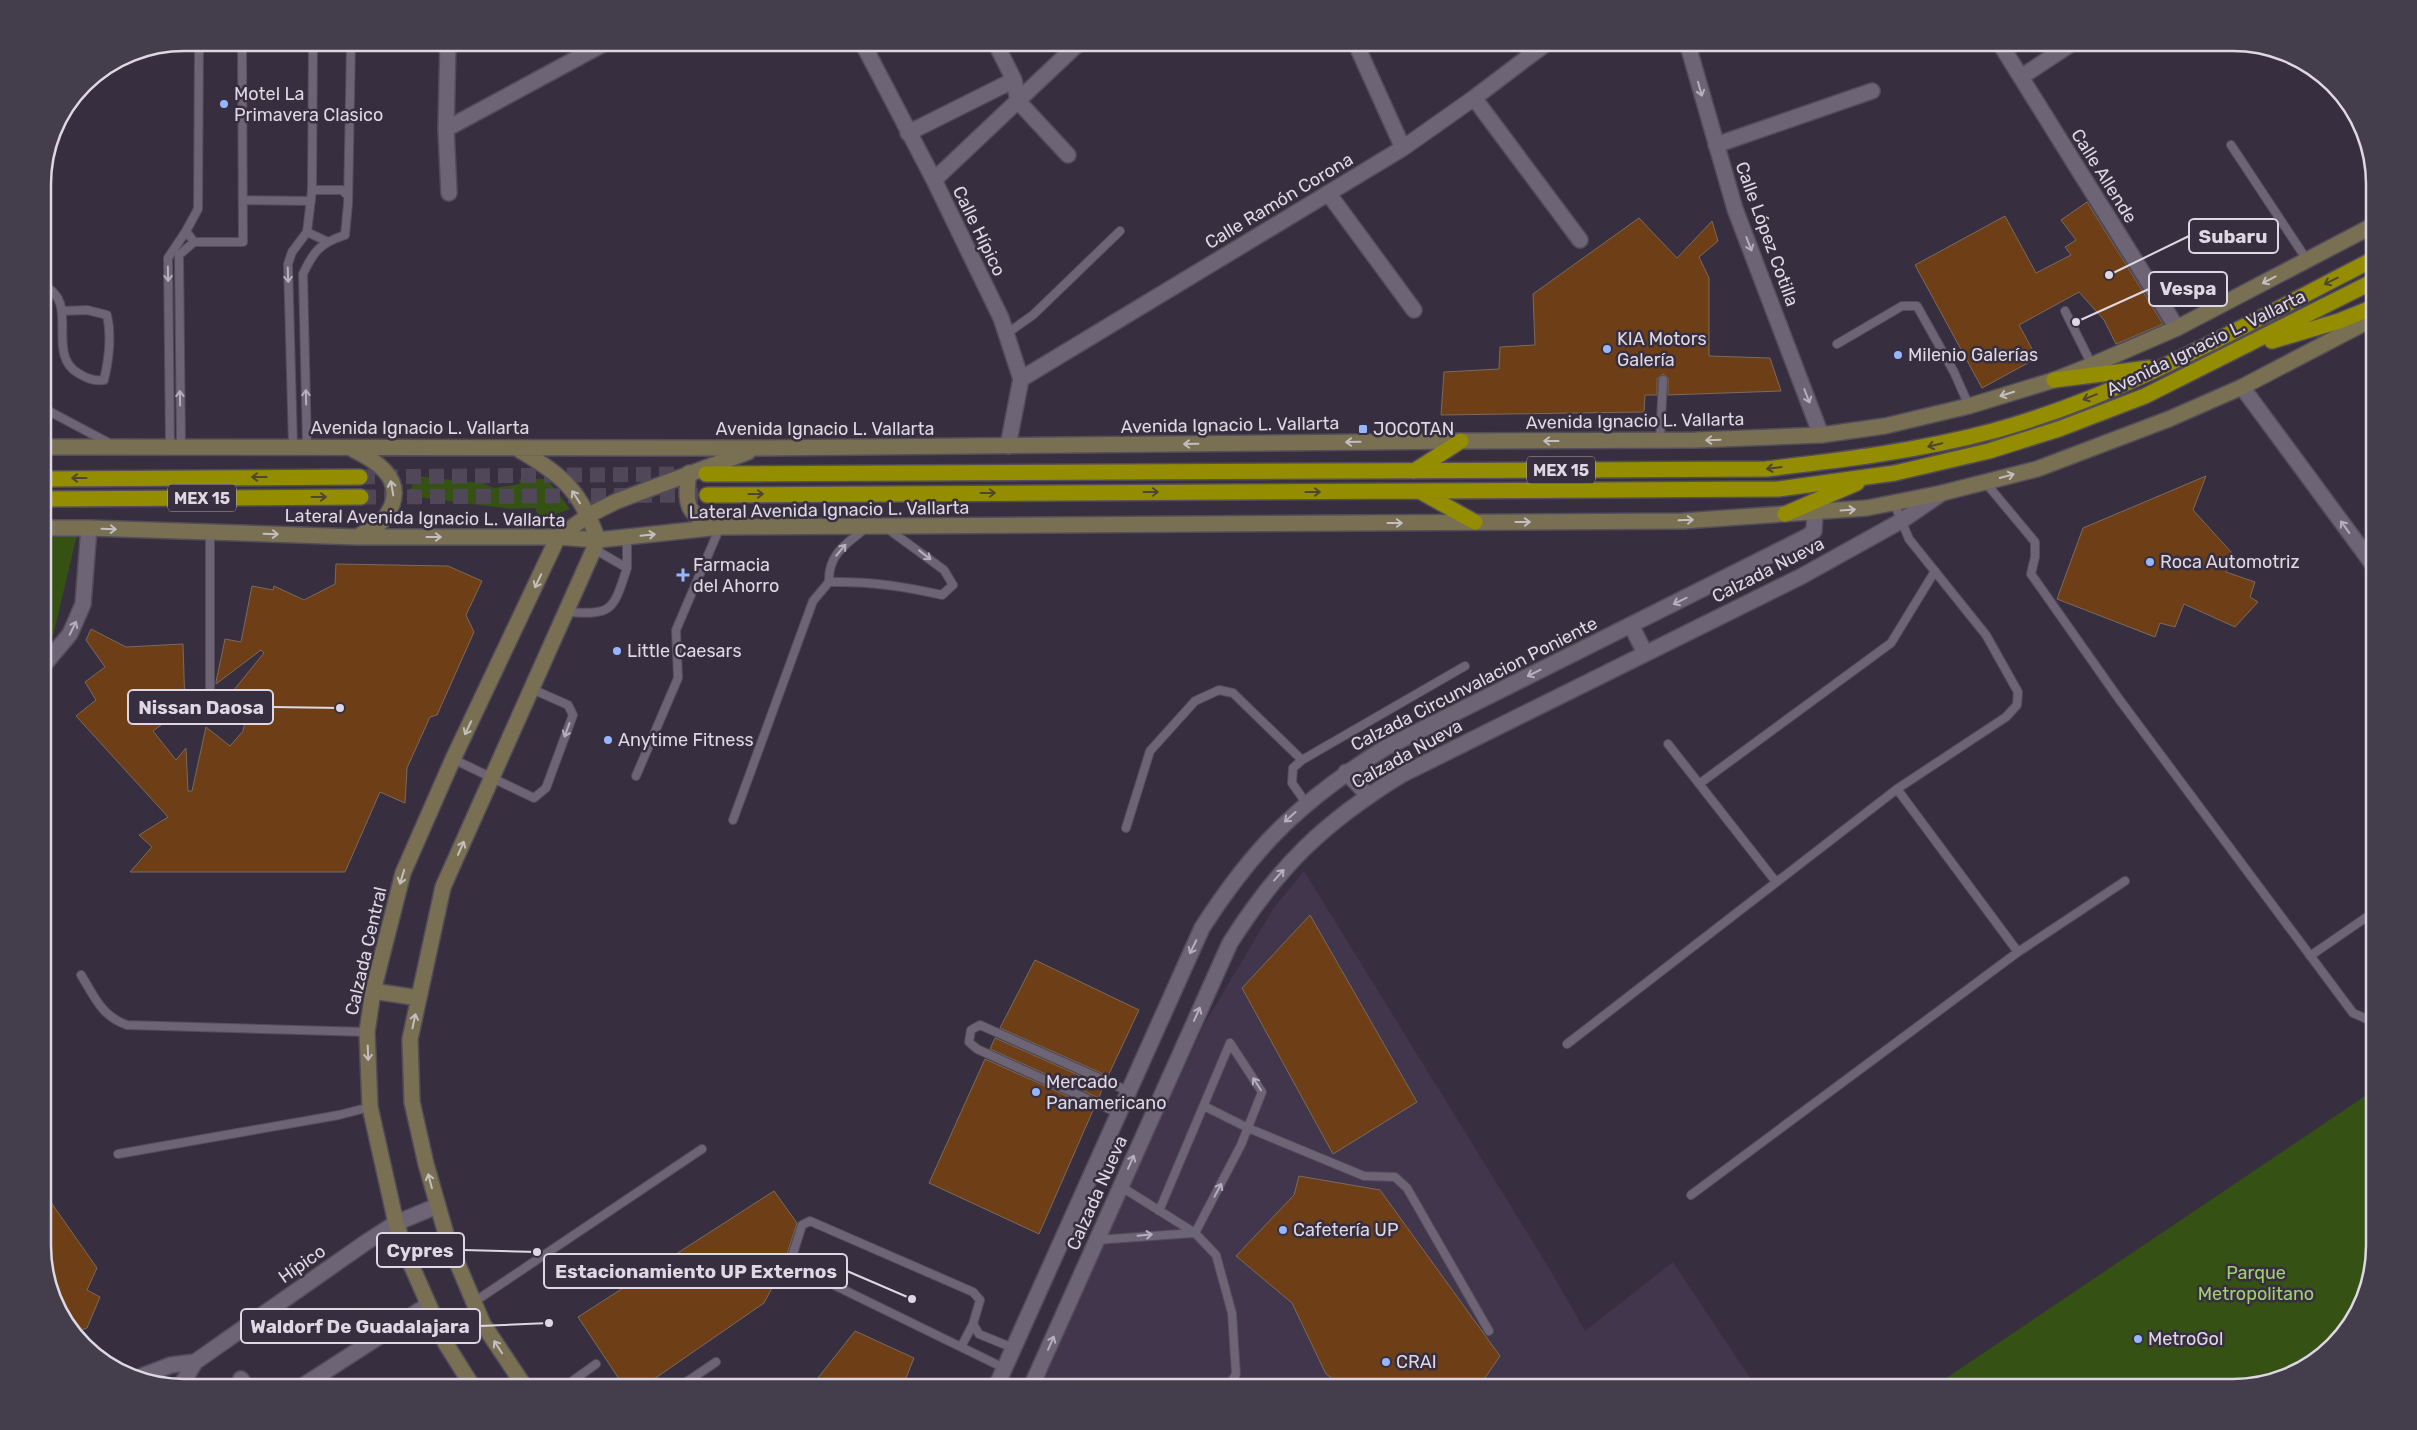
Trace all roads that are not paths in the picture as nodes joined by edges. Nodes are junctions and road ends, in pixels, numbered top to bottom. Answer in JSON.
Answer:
{"nodes":[{"id":1,"x":1359,"y":51,"type":"edge"},
{"id":2,"x":1536,"y":51,"type":"edge"},
{"id":3,"x":1690,"y":51,"type":"edge"},
{"id":4,"x":2006,"y":51,"type":"edge"},
{"id":5,"x":2060,"y":51,"type":"edge"},
{"id":6,"x":199,"y":52,"type":"edge"},
{"id":7,"x":242,"y":52,"type":"edge"},
{"id":8,"x":313,"y":52,"type":"edge"},
{"id":9,"x":350,"y":52,"type":"edge"},
{"id":10,"x":448,"y":52,"type":"edge"},
{"id":11,"x":589,"y":52,"type":"edge"},
{"id":12,"x":867,"y":52,"type":"edge"},
{"id":13,"x":1000,"y":52,"type":"edge"},
{"id":14,"x":1070,"y":52,"type":"edge"},
{"id":15,"x":2021,"y":76,"type":"junction"},
{"id":16,"x":1014,"y":80,"type":"junction"},
{"id":17,"x":1872,"y":91,"type":"dead end"},
{"id":18,"x":1474,"y":98,"type":"junction"},
{"id":19,"x":1018,"y":101,"type":"junction"},
{"id":20,"x":446,"y":129,"type":"junction"},
{"id":21,"x":908,"y":133,"type":"junction"},
{"id":22,"x":1716,"y":145,"type":"junction"},
{"id":23,"x":2231,"y":145,"type":"dead end"},
{"id":24,"x":1403,"y":148,"type":"junction"},
{"id":25,"x":1068,"y":155,"type":"dead end"},
{"id":26,"x":934,"y":180,"type":"junction"},
{"id":27,"x":312,"y":190,"type":"junction"},
{"id":28,"x":449,"y":193,"type":"dead end"},
{"id":29,"x":1328,"y":193,"type":"junction"},
{"id":30,"x":348,"y":196,"type":"junction"},
{"id":31,"x":243,"y":200,"type":"junction"},
{"id":32,"x":311,"y":201,"type":"junction"},
{"id":33,"x":2365,"y":230,"type":"edge"},
{"id":34,"x":186,"y":231,"type":"junction"},
{"id":35,"x":1120,"y":231,"type":"dead end"},
{"id":36,"x":308,"y":232,"type":"junction"},
{"id":37,"x":1580,"y":240,"type":"dead end"},
{"id":38,"x":326,"y":241,"type":"junction"},
{"id":39,"x":194,"y":242,"type":"junction"},
{"id":40,"x":2307,"y":260,"type":"junction"},
{"id":41,"x":2365,"y":264,"type":"edge"},
{"id":42,"x":2365,"y":286,"type":"edge"},
{"id":43,"x":52,"y":289,"type":"edge"},
{"id":44,"x":1414,"y":310,"type":"dead end"},
{"id":45,"x":2365,"y":310,"type":"edge"},
{"id":46,"x":62,"y":311,"type":"junction"},
{"id":47,"x":2065,"y":311,"type":"dead end"},
{"id":48,"x":2365,"y":323,"type":"edge"},
{"id":49,"x":2177,"y":328,"type":"junction"},
{"id":50,"x":1006,"y":334,"type":"junction"},
{"id":51,"x":1838,"y":344,"type":"dead end"},
{"id":52,"x":2235,"y":352,"type":"junction"},
{"id":53,"x":2092,"y":365,"type":"junction"},
{"id":54,"x":2163,"y":366,"type":"junction"},
{"id":55,"x":1021,"y":379,"type":"junction"},
{"id":56,"x":1663,"y":380,"type":"dead end"},
{"id":57,"x":2054,"y":380,"type":"junction"},
{"id":58,"x":2242,"y":387,"type":"junction"},
{"id":59,"x":1969,"y":406,"type":"junction"},
{"id":60,"x":52,"y":413,"type":"edge"},
{"id":61,"x":1821,"y":435,"type":"junction"},
{"id":62,"x":1461,"y":441,"type":"junction"},
{"id":63,"x":1660,"y":441,"type":"junction"},
{"id":64,"x":115,"y":446,"type":"junction"},
{"id":65,"x":175,"y":446,"type":"junction"},
{"id":66,"x":300,"y":446,"type":"junction"},
{"id":67,"x":1008,"y":446,"type":"junction"},
{"id":68,"x":52,"y":447,"type":"edge"},
{"id":69,"x":515,"y":447,"type":"junction"},
{"id":70,"x":348,"y":448,"type":"junction"},
{"id":71,"x":759,"y":448,"type":"junction"},
{"id":72,"x":1414,"y":471,"type":"junction"},
{"id":73,"x":689,"y":473,"type":"junction"},
{"id":74,"x":706,"y":474,"type":"dead end"},
{"id":75,"x":360,"y":476,"type":"tunnel mouth"},
{"id":76,"x":1872,"y":476,"type":"junction"},
{"id":77,"x":52,"y":479,"type":"edge"},
{"id":78,"x":1985,"y":482,"type":"junction"},
{"id":79,"x":1420,"y":491,"type":"junction"},
{"id":80,"x":1942,"y":493,"type":"junction"},
{"id":81,"x":707,"y":495,"type":"tunnel mouth"},
{"id":82,"x":361,"y":497,"type":"tunnel mouth"},
{"id":83,"x":52,"y":499,"type":"edge"},
{"id":84,"x":1894,"y":503,"type":"junction"},
{"id":85,"x":1815,"y":512,"type":"junction"},
{"id":86,"x":1785,"y":514,"type":"junction"},
{"id":87,"x":589,"y":515,"type":"junction"},
{"id":88,"x":1901,"y":521,"type":"junction"},
{"id":89,"x":1475,"y":522,"type":"junction"},
{"id":90,"x":885,"y":526,"type":"junction"},
{"id":91,"x":720,"y":527,"type":"junction"},
{"id":92,"x":867,"y":527,"type":"junction"},
{"id":93,"x":52,"y":528,"type":"edge"},
{"id":94,"x":89,"y":528,"type":"junction"},
{"id":95,"x":210,"y":532,"type":"junction"},
{"id":96,"x":357,"y":537,"type":"junction"},
{"id":97,"x":558,"y":537,"type":"junction"},
{"id":98,"x":627,"y":538,"type":"junction"},
{"id":99,"x":596,"y":545,"type":"junction"},
{"id":100,"x":2365,"y":554,"type":"edge"},
{"id":101,"x":627,"y":568,"type":"junction"},
{"id":102,"x":1935,"y":572,"type":"junction"},
{"id":103,"x":829,"y":582,"type":"junction"},
{"id":104,"x":566,"y":612,"type":"junction"},
{"id":105,"x":1632,"y":625,"type":"junction"},
{"id":106,"x":1645,"y":653,"type":"junction"},
{"id":107,"x":52,"y":655,"type":"edge"},
{"id":108,"x":1465,"y":666,"type":"dead end"},
{"id":109,"x":532,"y":689,"type":"junction"},
{"id":110,"x":210,"y":716,"type":"dead end"},
{"id":111,"x":1668,"y":744,"type":"dead end"},
{"id":112,"x":453,"y":759,"type":"junction"},
{"id":113,"x":1302,"y":760,"type":"junction"},
{"id":114,"x":1346,"y":772,"type":"junction"},
{"id":115,"x":493,"y":776,"type":"junction"},
{"id":116,"x":636,"y":776,"type":"dead end"},
{"id":117,"x":1699,"y":784,"type":"junction"},
{"id":118,"x":1897,"y":789,"type":"junction"},
{"id":119,"x":1368,"y":795,"type":"junction"},
{"id":120,"x":1306,"y":803,"type":"junction"},
{"id":121,"x":733,"y":820,"type":"dead end"},
{"id":122,"x":1126,"y":828,"type":"dead end"},
{"id":123,"x":2125,"y":881,"type":"dead end"},
{"id":124,"x":1776,"y":882,"type":"junction"},
{"id":125,"x":2366,"y":918,"type":"edge"},
{"id":126,"x":2018,"y":952,"type":"junction"},
{"id":127,"x":2310,"y":956,"type":"junction"},
{"id":128,"x":81,"y":975,"type":"dead end"},
{"id":129,"x":373,"y":991,"type":"junction"},
{"id":130,"x":419,"y":998,"type":"junction"},
{"id":131,"x":2366,"y":1019,"type":"edge"},
{"id":132,"x":367,"y":1032,"type":"junction"},
{"id":133,"x":1567,"y":1044,"type":"dead end"},
{"id":134,"x":1128,"y":1091,"type":"junction"},
{"id":135,"x":1204,"y":1106,"type":"junction"},
{"id":136,"x":370,"y":1107,"type":"junction"},
{"id":137,"x":1118,"y":1113,"type":"junction"},
{"id":138,"x":1248,"y":1128,"type":"junction"},
{"id":139,"x":702,"y":1149,"type":"dead end"},
{"id":140,"x":118,"y":1154,"type":"dead end"},
{"id":141,"x":1120,"y":1186,"type":"junction"},
{"id":142,"x":1692,"y":1195,"type":"dead end"},
{"id":143,"x":437,"y":1206,"type":"junction"},
{"id":144,"x":1159,"y":1211,"type":"junction"},
{"id":145,"x":396,"y":1223,"type":"junction"},
{"id":146,"x":1195,"y":1233,"type":"junction"},
{"id":147,"x":1096,"y":1240,"type":"junction"},
{"id":148,"x":474,"y":1302,"type":"junction"},
{"id":149,"x":428,"y":1305,"type":"junction"},
{"id":150,"x":973,"y":1324,"type":"junction"},
{"id":151,"x":1488,"y":1331,"type":"dead end"},
{"id":152,"x":961,"y":1347,"type":"junction"},
{"id":153,"x":1013,"y":1348,"type":"junction"},
{"id":154,"x":195,"y":1362,"type":"junction"},
{"id":155,"x":716,"y":1362,"type":"dead end"},
{"id":156,"x":596,"y":1364,"type":"dead end"},
{"id":157,"x":1004,"y":1368,"type":"junction"},
{"id":158,"x":148,"y":1374,"type":"edge"},
{"id":159,"x":185,"y":1379,"type":"edge"},
{"id":160,"x":315,"y":1379,"type":"edge"},
{"id":161,"x":467,"y":1379,"type":"edge"},
{"id":162,"x":519,"y":1379,"type":"edge"},
{"id":163,"x":576,"y":1379,"type":"edge"},
{"id":164,"x":692,"y":1379,"type":"edge"},
{"id":165,"x":1000,"y":1379,"type":"edge"},
{"id":166,"x":1035,"y":1379,"type":"edge"},
{"id":167,"x":1233,"y":1379,"type":"edge"}],
"edges":[{"from":1,"to":24,"type":"street"},
{"from":2,"to":18,"type":"street","name":"Calle Ramón Corona"},
{"from":3,"to":22,"type":"street","name":"Calle López Cotilla","one_way":true},
{"from":4,"to":15,"type":"street","name":"Calle Allende"},
{"from":5,"to":15,"type":"street"},
{"from":6,"to":34,"type":"lane"},
{"from":7,"to":31,"type":"lane"},
{"from":8,"to":27,"type":"lane"},
{"from":9,"to":30,"type":"lane"},
{"from":10,"to":20,"type":"street"},
{"from":11,"to":20,"type":"street"},
{"from":12,"to":21,"type":"street","name":"Calle Hípico"},
{"from":13,"to":16,"type":"street"},
{"from":14,"to":19,"type":"street"},
{"from":15,"to":49,"type":"street","name":"Calle Allende"},
{"from":16,"to":19,"type":"street"},
{"from":16,"to":21,"type":"street"},
{"from":17,"to":22,"type":"street"},
{"from":18,"to":24,"type":"street","name":"Calle Ramón Corona"},
{"from":18,"to":37,"type":"street"},
{"from":19,"to":25,"type":"street"},
{"from":19,"to":26,"type":"street"},
{"from":20,"to":28,"type":"street"},
{"from":21,"to":26,"type":"street","name":"Calle Hípico"},
{"from":22,"to":61,"type":"street","name":"Calle López Cotilla","one_way":true},
{"from":23,"to":40,"type":"lane"},
{"from":24,"to":29,"type":"street","name":"Calle Ramón Corona"},
{"from":26,"to":50,"type":"street","name":"Calle Hípico"},
{"from":27,"to":30,"type":"lane"},
{"from":27,"to":32,"type":"lane"},
{"from":29,"to":44,"type":"street"},
{"from":29,"to":55,"type":"street","name":"Calle Ramón Corona"},
{"from":30,"to":38,"type":"lane"},
{"from":31,"to":32,"type":"lane"},
{"from":31,"to":39,"type":"lane"},
{"from":32,"to":36,"type":"lane"},
{"from":33,"to":40,"type":"street","name":"Avenida Ignacio L. Vallarta"},
{"from":34,"to":39,"type":"lane"},
{"from":34,"to":65,"type":"lane","one_way":true},
{"from":35,"to":50,"type":"lane"},
{"from":36,"to":38,"type":"lane"},
{"from":36,"to":66,"type":"lane","one_way":true},
{"from":66,"to":38,"type":"lane","one_way":true},
{"from":65,"to":39,"type":"lane","one_way":true},
{"from":40,"to":49,"type":"street","name":"Avenida Ignacio L. Vallarta","one_way":true},
{"from":41,"to":54,"type":"highway","name":"Avenida Ignacio L. Vallarta","number":"MEX 15","one_way":true},
{"from":42,"to":52,"type":"highway","name":"Avenida Ignacio L. Vallarta","number":"MEX 15"},
{"from":43,"to":46,"type":"lane"},
{"from":45,"to":52,"type":"highway"},
{"from":46,"to":46,"type":"lane"},
{"from":47,"to":53,"type":"lane"},
{"from":48,"to":58,"type":"street"},
{"from":49,"to":53,"type":"street","name":"Avenida Ignacio L. Vallarta"},
{"from":50,"to":55,"type":"street","name":"Calle Hípico"},
{"from":51,"to":59,"type":"lane"},
{"from":52,"to":76,"type":"highway","name":"Avenida Ignacio L. Vallarta","number":"MEX 15"},
{"from":53,"to":57,"type":"street","name":"Avenida Ignacio L. Vallarta"},
{"from":54,"to":57,"type":"highway"},
{"from":54,"to":72,"type":"highway","name":"Avenida Ignacio L. Vallarta","number":"MEX 15","one_way":true},
{"from":55,"to":67,"type":"street","name":"Calle Hípico"},
{"from":56,"to":63,"type":"lane"},
{"from":57,"to":59,"type":"street","name":"Avenida Ignacio L. Vallarta","one_way":true},
{"from":78,"to":58,"type":"street","one_way":true},
{"from":100,"to":58,"type":"street","one_way":true},
{"from":59,"to":61,"type":"street","name":"Avenida Ignacio L. Vallarta"},
{"from":60,"to":64,"type":"lane"},
{"from":61,"to":63,"type":"street","name":"Avenida Ignacio L. Vallarta","one_way":true},
{"from":63,"to":62,"type":"street","name":"Avenida Ignacio L. Vallarta","one_way":true},
{"from":62,"to":67,"type":"street","name":"Avenida Ignacio L. Vallarta","one_way":true},
{"from":62,"to":72,"type":"highway"},
{"from":64,"to":65,"type":"street","name":"Avenida Ignacio L. Vallarta"},
{"from":64,"to":68,"type":"street","name":"Avenida Ignacio L. Vallarta"},
{"from":65,"to":66,"type":"street","name":"Avenida Ignacio L. Vallarta"},
{"from":66,"to":70,"type":"street","name":"Avenida Ignacio L. Vallarta"},
{"from":67,"to":71,"type":"street","name":"Avenida Ignacio L. Vallarta"},
{"from":69,"to":70,"type":"street","name":"Avenida Ignacio L. Vallarta"},
{"from":69,"to":71,"type":"street","name":"Avenida Ignacio L. Vallarta"},
{"from":87,"to":69,"type":"street","one_way":true},
{"from":96,"to":70,"type":"street","one_way":true},
{"from":71,"to":73,"type":"street"},
{"from":72,"to":74,"type":"highway","name":"Avenida Ignacio L. Vallarta","number":"MEX 15"},
{"from":73,"to":87,"type":"street"},
{"from":73,"to":91,"type":"street"},
{"from":75,"to":77,"type":"highway","number":"MEX 15","one_way":true},
{"from":76,"to":79,"type":"highway","name":"Avenida Ignacio L. Vallarta","number":"MEX 15"},
{"from":76,"to":86,"type":"highway"},
{"from":78,"to":80,"type":"street"},
{"from":78,"to":127,"type":"lane"},
{"from":81,"to":79,"type":"highway","name":"Avenida Ignacio L. Vallarta","number":"MEX 15","one_way":true},
{"from":79,"to":89,"type":"highway"},
{"from":80,"to":84,"type":"street"},
{"from":80,"to":88,"type":"street","name":"Calzada Nueva"},
{"from":83,"to":82,"type":"highway","number":"MEX 15","one_way":true},
{"from":85,"to":84,"type":"street","one_way":true},
{"from":84,"to":88,"type":"lane"},
{"from":85,"to":86,"type":"street"},
{"from":85,"to":105,"type":"street","name":"Calzada Circunvalacion Poniente","one_way":true},
{"from":89,"to":86,"type":"street","one_way":true},
{"from":87,"to":97,"type":"street"},
{"from":87,"to":99,"type":"street"},
{"from":88,"to":102,"type":"lane"},
{"from":88,"to":106,"type":"street","name":"Calzada Nueva"},
{"from":90,"to":89,"type":"street","name":"Lateral Avenida Ignacio L. Vallarta","one_way":true},
{"from":90,"to":92,"type":"street","name":"Lateral Avenida Ignacio L. Vallarta"},
{"from":90,"to":103,"type":"lane","one_way":true},
{"from":91,"to":92,"type":"street","name":"Lateral Avenida Ignacio L. Vallarta"},
{"from":98,"to":91,"type":"street","name":"Lateral Avenida Ignacio L. Vallarta","one_way":true},
{"from":91,"to":116,"type":"lane"},
{"from":103,"to":92,"type":"lane","one_way":true},
{"from":93,"to":94,"type":"street","name":"Lateral Avenida Ignacio L. Vallarta"},
{"from":94,"to":95,"type":"street","name":"Lateral Avenida Ignacio L. Vallarta","one_way":true},
{"from":107,"to":94,"type":"street","one_way":true},
{"from":95,"to":96,"type":"street","name":"Lateral Avenida Ignacio L. Vallarta","one_way":true},
{"from":95,"to":110,"type":"lane"},
{"from":96,"to":97,"type":"street","name":"Lateral Avenida Ignacio L. Vallarta","one_way":true},
{"from":97,"to":99,"type":"street","name":"Lateral Avenida Ignacio L. Vallarta"},
{"from":97,"to":112,"type":"street","name":"Calzada Central","one_way":true},
{"from":98,"to":99,"type":"street","name":"Lateral Avenida Ignacio L. Vallarta"},
{"from":98,"to":101,"type":"lane"},
{"from":99,"to":101,"type":"lane"},
{"from":99,"to":104,"type":"street"},
{"from":101,"to":104,"type":"lane"},
{"from":102,"to":117,"type":"lane"},
{"from":102,"to":118,"type":"lane"},
{"from":103,"to":121,"type":"lane"},
{"from":104,"to":109,"type":"street"},
{"from":105,"to":106,"type":"street"},
{"from":105,"to":114,"type":"street","name":"Calzada Circunvalacion Poniente","one_way":true},
{"from":106,"to":119,"type":"street","name":"Calzada Nueva"},
{"from":108,"to":113,"type":"lane"},
{"from":109,"to":115,"type":"street"},
{"from":109,"to":115,"type":"lane","one_way":true},
{"from":111,"to":117,"type":"lane"},
{"from":112,"to":115,"type":"lane"},
{"from":112,"to":129,"type":"street","name":"Calzada Central","one_way":true},
{"from":113,"to":120,"type":"lane"},
{"from":113,"to":122,"type":"lane"},
{"from":114,"to":119,"type":"street"},
{"from":114,"to":120,"type":"street","name":"Calzada Circunvalacion Poniente"},
{"from":130,"to":115,"type":"street","one_way":true},
{"from":117,"to":124,"type":"lane"},
{"from":118,"to":124,"type":"lane"},
{"from":118,"to":126,"type":"lane"},
{"from":141,"to":119,"type":"street","name":"Calzada Nueva","one_way":true},
{"from":120,"to":134,"type":"street","name":"Calzada Circunvalacion Poniente","one_way":true},
{"from":123,"to":126,"type":"lane"},
{"from":124,"to":133,"type":"lane"},
{"from":125,"to":127,"type":"lane"},
{"from":126,"to":142,"type":"lane"},
{"from":127,"to":131,"type":"lane"},
{"from":128,"to":132,"type":"lane"},
{"from":129,"to":130,"type":"street"},
{"from":129,"to":132,"type":"street","name":"Calzada Central"},
{"from":143,"to":130,"type":"street","one_way":true},
{"from":132,"to":136,"type":"street","name":"Calzada Central","one_way":true},
{"from":134,"to":137,"type":"street","name":"Calzada Circunvalacion Poniente"},
{"from":134,"to":137,"type":"lane"},
{"from":135,"to":138,"type":"lane"},
{"from":138,"to":135,"type":"lane","one_way":true},
{"from":135,"to":144,"type":"lane"},
{"from":136,"to":140,"type":"lane"},
{"from":136,"to":145,"type":"street","name":"Calzada Central"},
{"from":137,"to":153,"type":"street","name":"Calzada Circunvalacion Poniente"},
{"from":146,"to":138,"type":"lane","one_way":true},
{"from":138,"to":151,"type":"lane"},
{"from":139,"to":148,"type":"lane"},
{"from":141,"to":144,"type":"lane"},
{"from":141,"to":147,"type":"street","name":"Calzada Nueva"},
{"from":143,"to":145,"type":"street","name":"Hípico"},
{"from":143,"to":148,"type":"street"},
{"from":144,"to":146,"type":"lane"},
{"from":145,"to":149,"type":"street","name":"Calzada Central"},
{"from":145,"to":154,"type":"street","name":"Hípico"},
{"from":147,"to":146,"type":"lane","one_way":true},
{"from":146,"to":167,"type":"lane"},
{"from":166,"to":147,"type":"street","name":"Calzada Nueva","one_way":true},
{"from":162,"to":148,"type":"street","one_way":true},
{"from":149,"to":160,"type":"street"},
{"from":149,"to":161,"type":"street","name":"Calzada Central"},
{"from":150,"to":152,"type":"lane"},
{"from":150,"to":152,"type":"lane"},
{"from":150,"to":153,"type":"lane"},
{"from":152,"to":157,"type":"lane"},
{"from":153,"to":157,"type":"street","name":"Calzada Circunvalacion Poniente"},
{"from":154,"to":158,"type":"street","name":"Hípico"},
{"from":154,"to":159,"type":"street","name":"Hípico"},
{"from":155,"to":164,"type":"lane"},
{"from":156,"to":163,"type":"lane"},
{"from":157,"to":165,"type":"street","name":"Calzada Circunvalacion Poniente"}]}
